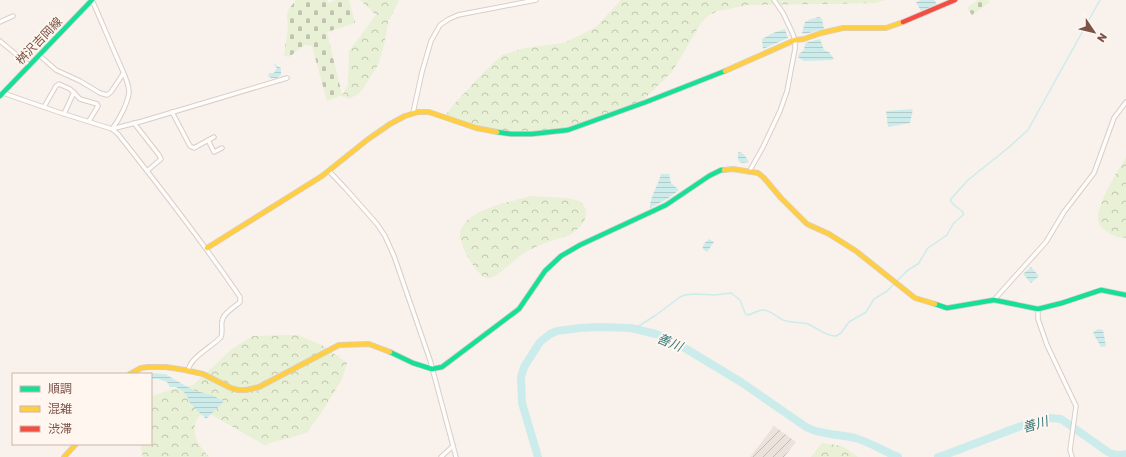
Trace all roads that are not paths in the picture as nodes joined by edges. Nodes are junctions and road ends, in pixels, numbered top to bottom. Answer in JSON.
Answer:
{"nodes":[{"id":1,"x":92,"y":0,"type":"edge"},
{"id":2,"x":536,"y":0,"type":"edge"},
{"id":3,"x":774,"y":0,"type":"edge"},
{"id":4,"x":955,"y":0,"type":"edge"},
{"id":5,"x":13,"y":16,"type":"dead end"},
{"id":6,"x":0,"y":22,"type":"edge"},
{"id":7,"x":795,"y":40,"type":"junction"},
{"id":8,"x":0,"y":41,"type":"edge"},
{"id":9,"x":39,"y":55,"type":"junction"},
{"id":10,"x":29,"y":65,"type":"junction"},
{"id":11,"x":123,"y":74,"type":"junction"},
{"id":12,"x":287,"y":78,"type":"dead end"},
{"id":13,"x":74,"y":92,"type":"junction"},
{"id":14,"x":1,"y":94,"type":"edge"},
{"id":15,"x":1126,"y":102,"type":"edge"},
{"id":16,"x":44,"y":107,"type":"junction"},
{"id":17,"x":172,"y":112,"type":"junction"},
{"id":18,"x":414,"y":113,"type":"junction"},
{"id":19,"x":64,"y":114,"type":"junction"},
{"id":20,"x":89,"y":121,"type":"junction"},
{"id":21,"x":134,"y":123,"type":"junction"},
{"id":22,"x":112,"y":128,"type":"junction"},
{"id":23,"x":214,"y":137,"type":"dead end"},
{"id":24,"x":208,"y":140,"type":"junction"},
{"id":25,"x":222,"y":148,"type":"dead end"},
{"id":26,"x":147,"y":170,"type":"junction"},
{"id":27,"x":329,"y":171,"type":"junction"},
{"id":28,"x":749,"y":172,"type":"junction"},
{"id":29,"x":207,"y":248,"type":"junction"},
{"id":30,"x":1126,"y":296,"type":"edge"},
{"id":31,"x":994,"y":300,"type":"junction"},
{"id":32,"x":1038,"y":309,"type":"junction"},
{"id":33,"x":432,"y":369,"type":"junction"},
{"id":34,"x":188,"y":371,"type":"junction"},
{"id":35,"x":132,"y":373,"type":"edge"},
{"id":36,"x":75,"y":445,"type":"edge"},
{"id":37,"x":453,"y":446,"type":"junction"},
{"id":38,"x":64,"y":457,"type":"edge"},
{"id":39,"x":441,"y":457,"type":"edge"},
{"id":40,"x":456,"y":457,"type":"edge"},
{"id":41,"x":1072,"y":457,"type":"edge"}],
"edges":[{"from":1,"to":9,"type":"street","name":"桝沢吉岡線"},
{"from":1,"to":11,"type":"street"},
{"from":2,"to":18,"type":"street"},
{"from":3,"to":7,"type":"street"},
{"from":4,"to":7,"type":"street"},
{"from":5,"to":6,"type":"street"},
{"from":7,"to":18,"type":"street"},
{"from":7,"to":28,"type":"street"},
{"from":8,"to":10,"type":"street"},
{"from":9,"to":10,"type":"street","name":"桝沢吉岡線"},
{"from":9,"to":11,"type":"street"},
{"from":10,"to":14,"type":"street","name":"桝沢吉岡線"},
{"from":11,"to":22,"type":"street"},
{"from":12,"to":17,"type":"street"},
{"from":13,"to":16,"type":"street"},
{"from":13,"to":19,"type":"street"},
{"from":13,"to":20,"type":"street"},
{"from":14,"to":16,"type":"street"},
{"from":15,"to":31,"type":"street"},
{"from":16,"to":19,"type":"street"},
{"from":17,"to":21,"type":"street"},
{"from":17,"to":24,"type":"street"},
{"from":18,"to":27,"type":"street"},
{"from":19,"to":20,"type":"street"},
{"from":20,"to":22,"type":"street"},
{"from":21,"to":22,"type":"street"},
{"from":21,"to":26,"type":"street"},
{"from":22,"to":26,"type":"street"},
{"from":23,"to":24,"type":"street"},
{"from":24,"to":25,"type":"street"},
{"from":26,"to":29,"type":"street"},
{"from":27,"to":29,"type":"street"},
{"from":27,"to":33,"type":"street"},
{"from":28,"to":31,"type":"street"},
{"from":28,"to":33,"type":"street"},
{"from":29,"to":34,"type":"street"},
{"from":30,"to":32,"type":"street"},
{"from":31,"to":32,"type":"street"},
{"from":32,"to":41,"type":"street"},
{"from":33,"to":34,"type":"street"},
{"from":33,"to":37,"type":"street"},
{"from":34,"to":35,"type":"street"},
{"from":36,"to":38,"type":"street"},
{"from":37,"to":39,"type":"street"},
{"from":37,"to":40,"type":"street"}]}
